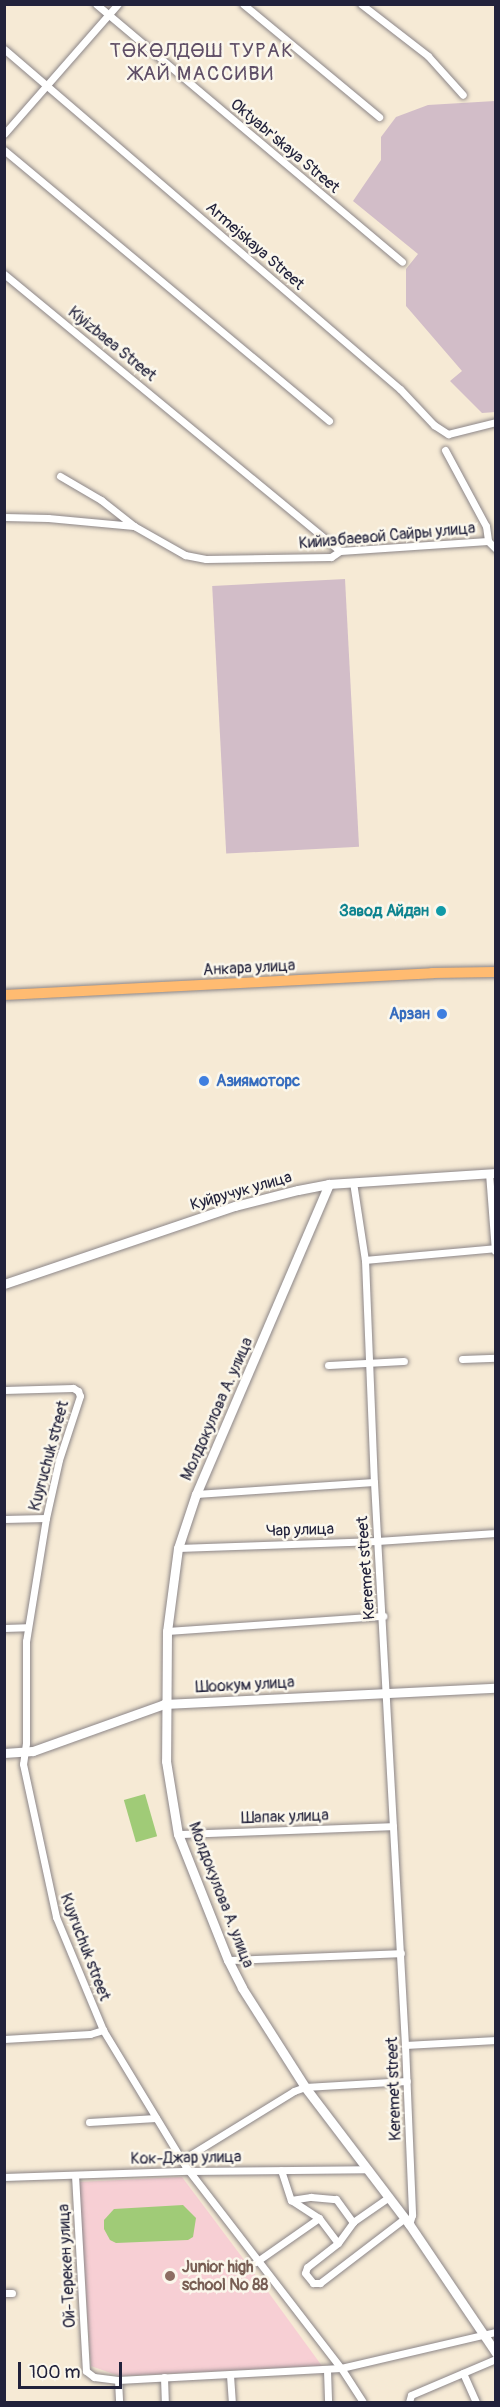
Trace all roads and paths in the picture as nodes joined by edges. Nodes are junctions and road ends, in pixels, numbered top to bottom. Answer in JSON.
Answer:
{"nodes":[{"id":1,"x":96,"y":4,"type":"edge"},
{"id":2,"x":118,"y":4,"type":"edge"},
{"id":3,"x":243,"y":4,"type":"edge"},
{"id":4,"x":361,"y":4,"type":"edge"},
{"id":5,"x":109,"y":15,"type":"junction"},
{"id":6,"x":4,"y":49,"type":"edge"},
{"id":7,"x":48,"y":85,"type":"junction"},
{"id":8,"x":463,"y":95,"type":"dead end"},
{"id":9,"x":379,"y":117,"type":"dead end"},
{"id":10,"x":4,"y":134,"type":"edge"},
{"id":11,"x":4,"y":150,"type":"edge"},
{"id":12,"x":402,"y":262,"type":"dead end"},
{"id":13,"x":4,"y":274,"type":"edge"},
{"id":14,"x":329,"y":421,"type":"dead end"},
{"id":15,"x":495,"y":422,"type":"edge"},
{"id":16,"x":445,"y":450,"type":"dead end"},
{"id":17,"x":60,"y":476,"type":"dead end"},
{"id":18,"x":4,"y":517,"type":"edge"},
{"id":19,"x":134,"y":526,"type":"junction"},
{"id":20,"x":488,"y":541,"type":"junction"},
{"id":21,"x":495,"y":549,"type":"edge"},
{"id":22,"x":340,"y":551,"type":"junction"},
{"id":23,"x":495,"y":972,"type":"edge"},
{"id":24,"x":4,"y":994,"type":"edge"},
{"id":25,"x":492,"y":1173,"type":"edge"},
{"id":26,"x":353,"y":1182,"type":"junction"},
{"id":27,"x":329,"y":1184,"type":"junction"},
{"id":28,"x":495,"y":1250,"type":"edge"},
{"id":29,"x":365,"y":1260,"type":"junction"},
{"id":30,"x":4,"y":1284,"type":"edge"},
{"id":31,"x":495,"y":1358,"type":"edge"},
{"id":32,"x":462,"y":1359,"type":"dead end"},
{"id":33,"x":404,"y":1361,"type":"dead end"},
{"id":34,"x":369,"y":1364,"type":"junction"},
{"id":35,"x":328,"y":1365,"type":"dead end"},
{"id":36,"x":4,"y":1390,"type":"edge"},
{"id":37,"x":374,"y":1482,"type":"junction"},
{"id":38,"x":196,"y":1494,"type":"junction"},
{"id":39,"x":46,"y":1518,"type":"junction"},
{"id":40,"x":4,"y":1519,"type":"edge"},
{"id":41,"x":495,"y":1533,"type":"edge"},
{"id":42,"x":378,"y":1541,"type":"junction"},
{"id":43,"x":178,"y":1548,"type":"junction"},
{"id":44,"x":382,"y":1616,"type":"junction"},
{"id":45,"x":27,"y":1627,"type":"junction"},
{"id":46,"x":4,"y":1628,"type":"edge"},
{"id":47,"x":167,"y":1631,"type":"junction"},
{"id":48,"x":495,"y":1688,"type":"edge"},
{"id":49,"x":386,"y":1692,"type":"junction"},
{"id":50,"x":164,"y":1704,"type":"junction"},
{"id":51,"x":25,"y":1752,"type":"junction"},
{"id":52,"x":4,"y":1753,"type":"edge"},
{"id":53,"x":393,"y":1826,"type":"junction"},
{"id":54,"x":178,"y":1834,"type":"junction"},
{"id":55,"x":400,"y":1953,"type":"junction"},
{"id":56,"x":228,"y":1960,"type":"junction"},
{"id":57,"x":103,"y":2030,"type":"junction"},
{"id":58,"x":4,"y":2039,"type":"edge"},
{"id":59,"x":495,"y":2040,"type":"edge"},
{"id":60,"x":405,"y":2045,"type":"junction"},
{"id":61,"x":407,"y":2081,"type":"junction"},
{"id":62,"x":305,"y":2087,"type":"junction"},
{"id":63,"x":156,"y":2118,"type":"junction"},
{"id":64,"x":89,"y":2122,"type":"dead end"},
{"id":65,"x":182,"y":2160,"type":"junction"},
{"id":66,"x":368,"y":2169,"type":"junction"},
{"id":67,"x":281,"y":2170,"type":"junction"},
{"id":68,"x":189,"y":2171,"type":"junction"},
{"id":69,"x":75,"y":2175,"type":"junction"},
{"id":70,"x":4,"y":2177,"type":"edge"},
{"id":71,"x":389,"y":2198,"type":"junction"},
{"id":72,"x":291,"y":2200,"type":"junction"},
{"id":73,"x":319,"y":2218,"type":"junction"},
{"id":74,"x":407,"y":2221,"type":"junction"},
{"id":75,"x":353,"y":2222,"type":"junction"},
{"id":76,"x":338,"y":2243,"type":"junction"},
{"id":77,"x":256,"y":2262,"type":"junction"},
{"id":78,"x":495,"y":2332,"type":"edge"},
{"id":79,"x":485,"y":2333,"type":"junction"},
{"id":80,"x":495,"y":2353,"type":"edge"},
{"id":81,"x":495,"y":2359,"type":"edge"},
{"id":82,"x":341,"y":2368,"type":"junction"},
{"id":83,"x":327,"y":2370,"type":"junction"},
{"id":84,"x":464,"y":2373,"type":"junction"},
{"id":85,"x":230,"y":2374,"type":"junction"},
{"id":86,"x":164,"y":2378,"type":"junction"},
{"id":87,"x":118,"y":2379,"type":"junction"},
{"id":88,"x":119,"y":2403,"type":"edge"},
{"id":89,"x":165,"y":2403,"type":"edge"},
{"id":90,"x":232,"y":2403,"type":"edge"},
{"id":91,"x":328,"y":2403,"type":"edge"},
{"id":92,"x":363,"y":2403,"type":"edge"},
{"id":93,"x":409,"y":2403,"type":"edge"},
{"id":94,"x":476,"y":2403,"type":"edge"}],
"edges":[{"from":1,"to":5,"type":"street","name":"Oktyabr'skaya Street"},
{"from":2,"to":5,"type":"street"},
{"from":3,"to":9,"type":"street"},
{"from":4,"to":8,"type":"street"},
{"from":5,"to":7,"type":"street"},
{"from":5,"to":12,"type":"street","name":"Oktyabr'skaya Street"},
{"from":6,"to":7,"type":"street","name":"Armejskaya Street"},
{"from":7,"to":10,"type":"street"},
{"from":7,"to":15,"type":"street","name":"Armejskaya Street"},
{"from":11,"to":14,"type":"street"},
{"from":13,"to":22,"type":"street","name":"Kiyizbaea Street"},
{"from":16,"to":20,"type":"street"},
{"from":17,"to":19,"type":"street","name":"Кийизбаевой Сайры улица"},
{"from":18,"to":19,"type":"street"},
{"from":19,"to":22,"type":"street","name":"Кийизбаевой Сайры улица"},
{"from":20,"to":21,"type":"street"},
{"from":20,"to":22,"type":"street","name":"Кийизбаевой Сайры улица"},
{"from":23,"to":24,"type":"main road","name":"Анкара улица"},
{"from":25,"to":26,"type":"street","name":"Куйручук улица"},
{"from":25,"to":28,"type":"street"},
{"from":26,"to":27,"type":"street","name":"Куйручук улица"},
{"from":26,"to":29,"type":"street","name":"Keremet street"},
{"from":27,"to":30,"type":"street","name":"Куйручук улица"},
{"from":27,"to":38,"type":"street","name":"Молдокулова А. улица"},
{"from":28,"to":29,"type":"street"},
{"from":29,"to":34,"type":"street","name":"Keremet street"},
{"from":31,"to":32,"type":"street"},
{"from":33,"to":34,"type":"street"},
{"from":34,"to":35,"type":"street"},
{"from":34,"to":37,"type":"street","name":"Keremet street"},
{"from":36,"to":39,"type":"street","name":"Kuyruchuk street"},
{"from":37,"to":38,"type":"street"},
{"from":37,"to":42,"type":"street","name":"Keremet street"},
{"from":38,"to":43,"type":"street","name":"Молдокулова А. улица"},
{"from":39,"to":40,"type":"street"},
{"from":39,"to":45,"type":"street","name":"Kuyruchuk street"},
{"from":41,"to":42,"type":"street","name":"Чар улица"},
{"from":42,"to":43,"type":"street","name":"Чар улица"},
{"from":42,"to":44,"type":"street","name":"Keremet street"},
{"from":43,"to":47,"type":"street","name":"Молдокулова А. улица"},
{"from":44,"to":47,"type":"street"},
{"from":44,"to":49,"type":"street","name":"Keremet street"},
{"from":45,"to":46,"type":"street"},
{"from":45,"to":51,"type":"street","name":"Kuyruchuk street"},
{"from":47,"to":50,"type":"street","name":"Молдокулова А. улица"},
{"from":48,"to":49,"type":"street","name":"Шоокум улица"},
{"from":49,"to":50,"type":"street","name":"Шоокум улица"},
{"from":49,"to":53,"type":"street","name":"Keremet street"},
{"from":50,"to":51,"type":"street","name":"Шоокум улица"},
{"from":50,"to":54,"type":"street","name":"Молдокулова А. улица"},
{"from":51,"to":52,"type":"street","name":"Шоокум улица"},
{"from":51,"to":57,"type":"street","name":"Kuyruchuk street"},
{"from":53,"to":54,"type":"street","name":"Шапак улица"},
{"from":53,"to":55,"type":"street","name":"Keremet street"},
{"from":54,"to":56,"type":"street","name":"Молдокулова А. улица"},
{"from":55,"to":56,"type":"street"},
{"from":55,"to":60,"type":"street","name":"Keremet street"},
{"from":56,"to":62,"type":"street","name":"Молдокулова А. улица"},
{"from":57,"to":58,"type":"street"},
{"from":57,"to":63,"type":"street","name":"Kuyruchuk street"},
{"from":59,"to":60,"type":"street"},
{"from":60,"to":61,"type":"street","name":"Keremet street"},
{"from":61,"to":62,"type":"street"},
{"from":61,"to":74,"type":"street","name":"Keremet street"},
{"from":62,"to":65,"type":"street"},
{"from":62,"to":66,"type":"street","name":"Молдокулова А. улица"},
{"from":63,"to":64,"type":"street"},
{"from":63,"to":65,"type":"street","name":"Kuyruchuk street"},
{"from":65,"to":68,"type":"street","name":"Kuyruchuk street"},
{"from":66,"to":67,"type":"street","name":"Кок-Джар улица"},
{"from":66,"to":71,"type":"street","name":"Молдокулова А. улица"},
{"from":67,"to":68,"type":"street","name":"Кок-Джар улица"},
{"from":67,"to":72,"type":"street"},
{"from":68,"to":69,"type":"street","name":"Кок-Джар улица"},
{"from":68,"to":77,"type":"street","name":"Kuyruchuk street"},
{"from":69,"to":70,"type":"street","name":"Кок-Джар улица"},
{"from":69,"to":87,"type":"street","name":"Ой-Терекен улица"},
{"from":71,"to":74,"type":"street","name":"Молдокулова А. улица"},
{"from":71,"to":75,"type":"street"},
{"from":72,"to":73,"type":"street"},
{"from":72,"to":75,"type":"street"},
{"from":73,"to":76,"type":"street"},
{"from":73,"to":77,"type":"street"},
{"from":74,"to":76,"type":"street"},
{"from":74,"to":79,"type":"street","name":"Молдокулова А. улица"},
{"from":75,"to":76,"type":"street"},
{"from":77,"to":82,"type":"street","name":"Kuyruchuk street"},
{"from":78,"to":79,"type":"street"},
{"from":79,"to":80,"type":"street","name":"Молдокулова А. улица"},
{"from":79,"to":82,"type":"street"},
{"from":81,"to":84,"type":"street"},
{"from":82,"to":83,"type":"street"},
{"from":82,"to":92,"type":"street","name":"Kuyruchuk street"},
{"from":83,"to":85,"type":"street"},
{"from":83,"to":91,"type":"street"},
{"from":84,"to":93,"type":"street"},
{"from":84,"to":94,"type":"street"},
{"from":85,"to":86,"type":"street"},
{"from":85,"to":90,"type":"street"},
{"from":86,"to":87,"type":"street"},
{"from":86,"to":89,"type":"street"},
{"from":87,"to":88,"type":"street"}]}
